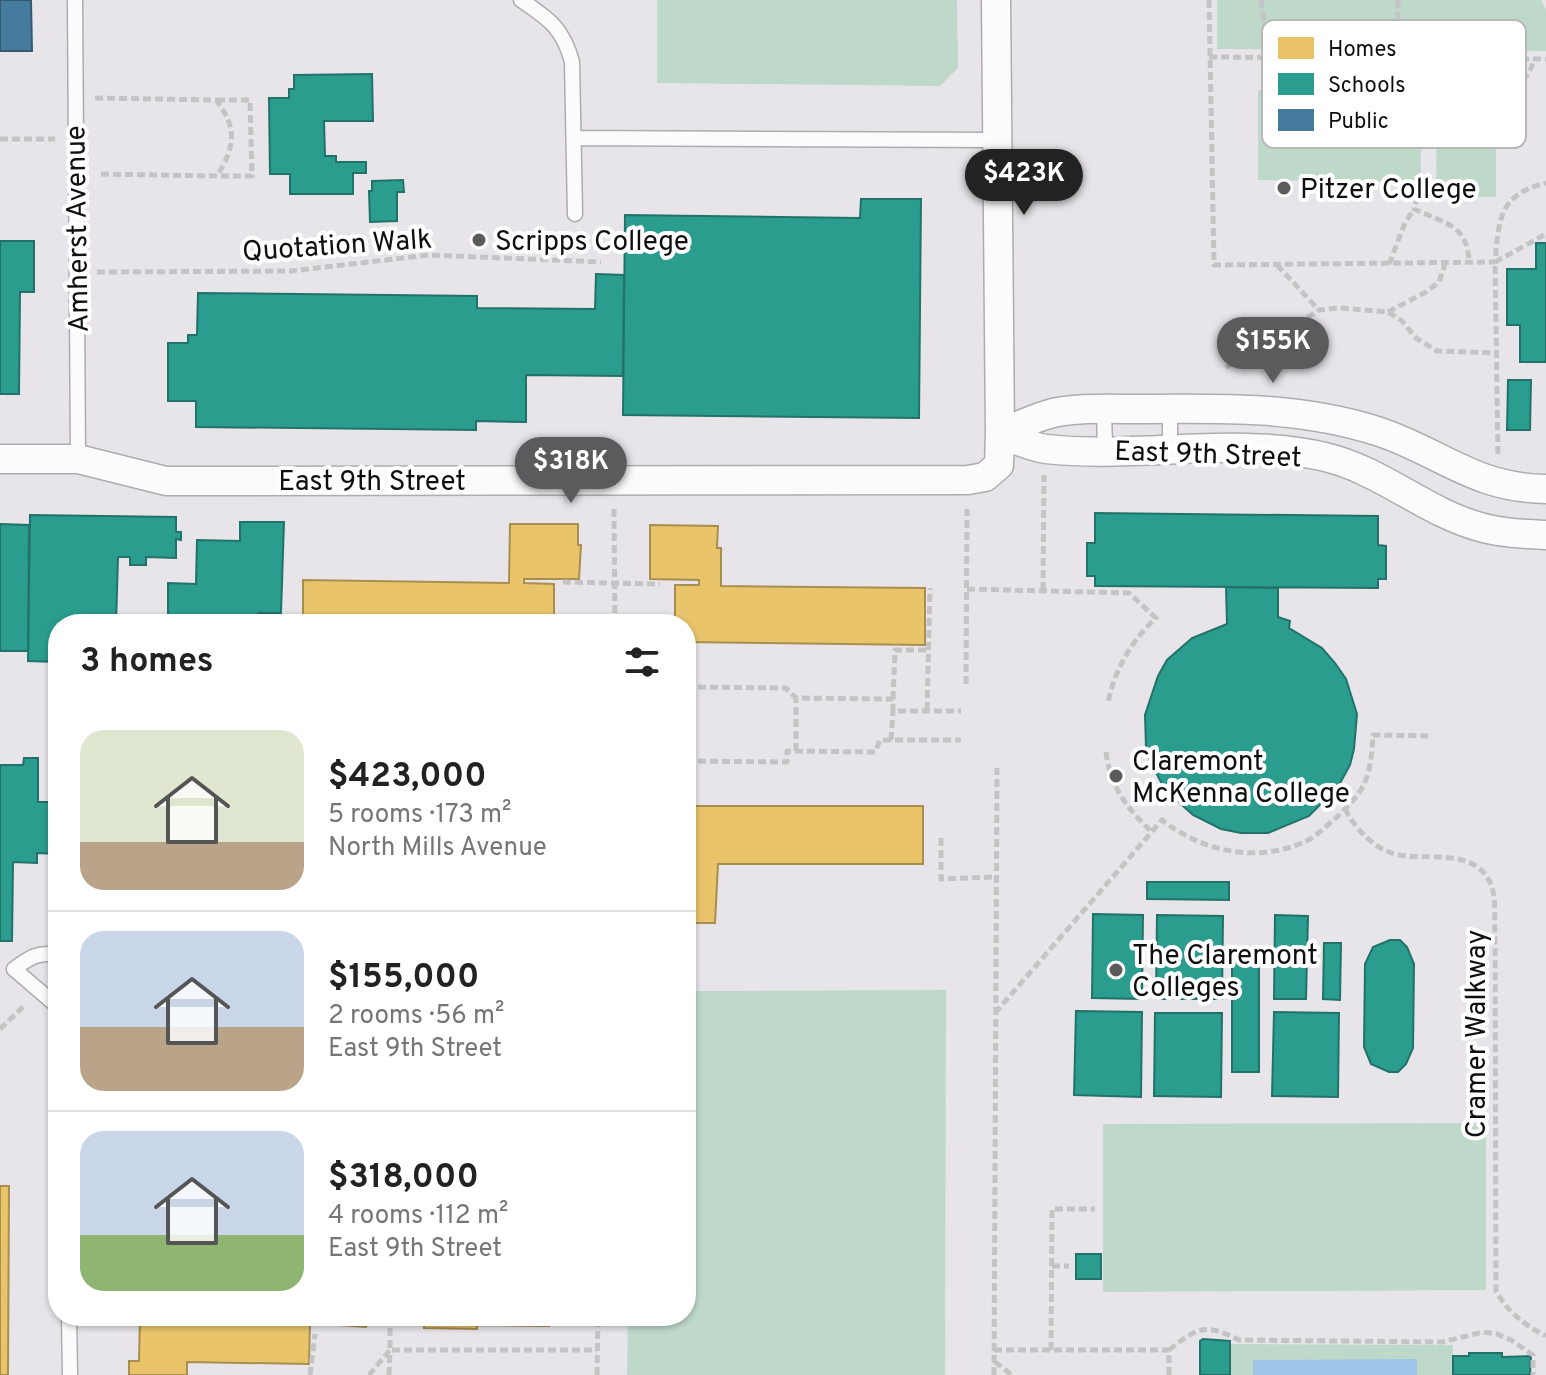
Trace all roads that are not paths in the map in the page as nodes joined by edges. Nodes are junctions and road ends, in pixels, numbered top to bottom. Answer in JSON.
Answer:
{"nodes":[{"id":1,"x":75,"y":0,"type":"edge"},
{"id":2,"x":521,"y":0,"type":"edge"},
{"id":3,"x":996,"y":0,"type":"edge"},
{"id":4,"x":575,"y":138,"type":"junction"},
{"id":5,"x":997,"y":140,"type":"junction"},
{"id":6,"x":575,"y":214,"type":"dead end"},
{"id":7,"x":1170,"y":408,"type":"junction"},
{"id":8,"x":1104,"y":409,"type":"junction"},
{"id":9,"x":1000,"y":434,"type":"junction"},
{"id":10,"x":1105,"y":450,"type":"junction"},
{"id":11,"x":1170,"y":450,"type":"junction"},
{"id":12,"x":0,"y":459,"type":"edge"},
{"id":13,"x":78,"y":459,"type":"junction"},
{"id":14,"x":1546,"y":489,"type":"edge"},
{"id":15,"x":1546,"y":535,"type":"edge"},
{"id":16,"x":48,"y":953,"type":"edge"},
{"id":17,"x":7,"y":969,"type":"edge"},
{"id":18,"x":48,"y":997,"type":"edge"},
{"id":19,"x":69,"y":1326,"type":"edge"},
{"id":20,"x":70,"y":1375,"type":"edge"}],
"edges":[{"from":1,"to":13,"type":"lane","name":"Amherst Avenue"},
{"from":2,"to":4,"type":"lane"},
{"from":3,"to":5,"type":"street"},
{"from":4,"to":5,"type":"lane"},
{"from":4,"to":6,"type":"lane"},
{"from":5,"to":9,"type":"street"},
{"from":7,"to":8,"type":"street","name":"East 9th Street"},
{"from":7,"to":11,"type":"lane"},
{"from":7,"to":14,"type":"street","name":"East 9th Street"},
{"from":8,"to":9,"type":"street","name":"East 9th Street"},
{"from":8,"to":10,"type":"lane"},
{"from":9,"to":10,"type":"street","name":"East 9th Street"},
{"from":9,"to":13,"type":"street","name":"East 9th Street"},
{"from":10,"to":11,"type":"street","name":"East 9th Street"},
{"from":11,"to":15,"type":"street","name":"East 9th Street"},
{"from":12,"to":13,"type":"street","name":"East 9th Street"},
{"from":16,"to":17,"type":"lane"},
{"from":17,"to":18,"type":"lane"},
{"from":19,"to":20,"type":"lane"}]}
